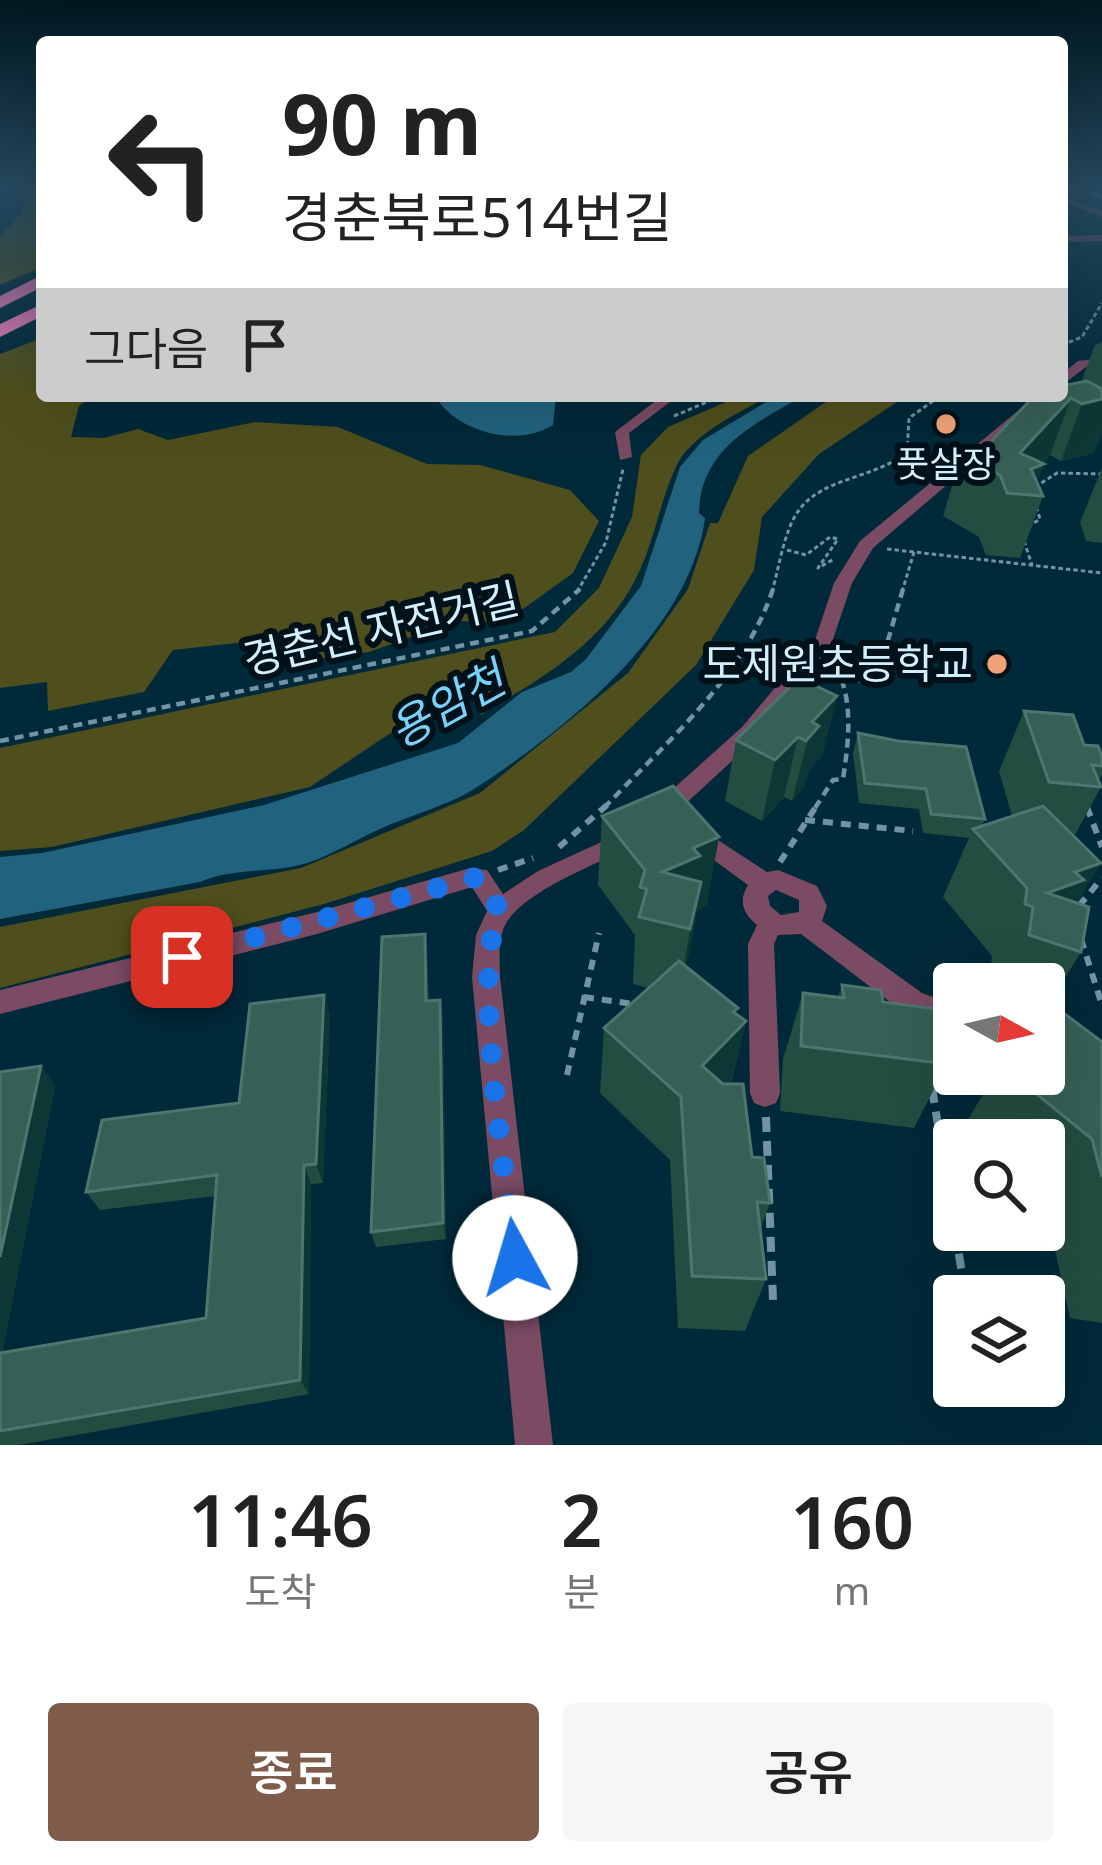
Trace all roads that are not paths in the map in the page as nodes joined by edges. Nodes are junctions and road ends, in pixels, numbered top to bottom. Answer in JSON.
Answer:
{"nodes":[{"id":1,"x":36,"y":283,"type":"edge"},
{"id":2,"x":36,"y":301,"type":"edge"},
{"id":3,"x":0,"y":303,"type":"edge"},
{"id":4,"x":36,"y":314,"type":"edge"},
{"id":5,"x":0,"y":318,"type":"edge"},
{"id":6,"x":0,"y":331,"type":"edge"},
{"id":7,"x":1102,"y":347,"type":"edge"},
{"id":8,"x":1102,"y":362,"type":"edge"},
{"id":9,"x":1082,"y":364,"type":"junction"},
{"id":10,"x":1068,"y":376,"type":"edge"},
{"id":11,"x":662,"y":402,"type":"edge"},
{"id":12,"x":1042,"y":408,"type":"edge"},
{"id":13,"x":626,"y":457,"type":"road end"},
{"id":14,"x":664,"y":811,"type":"junction"},
{"id":15,"x":771,"y":882,"type":"junction"},
{"id":16,"x":500,"y":910,"type":"junction"},
{"id":17,"x":771,"y":922,"type":"junction"},
{"id":18,"x":804,"y":922,"type":"junction"},
{"id":19,"x":0,"y":1002,"type":"edge"},
{"id":20,"x":933,"y":1010,"type":"edge"},
{"id":21,"x":765,"y":1093,"type":"road end"},
{"id":22,"x":534,"y":1445,"type":"edge"}],
"edges":[{"from":1,"to":3,"type":"highway"},
{"from":2,"to":5,"type":"highway"},
{"from":4,"to":6,"type":"highway"},
{"from":7,"to":9,"type":"street"},
{"from":8,"to":9,"type":"street"},
{"from":9,"to":10,"type":"street"},
{"from":11,"to":13,"type":"street"},
{"from":12,"to":14,"type":"street"},
{"from":14,"to":15,"type":"street"},
{"from":14,"to":16,"type":"street"},
{"from":15,"to":17,"type":"street"},
{"from":15,"to":18,"type":"street"},
{"from":16,"to":19,"type":"street"},
{"from":16,"to":22,"type":"street"},
{"from":17,"to":18,"type":"street"},
{"from":17,"to":21,"type":"street"},
{"from":18,"to":20,"type":"street"}]}
